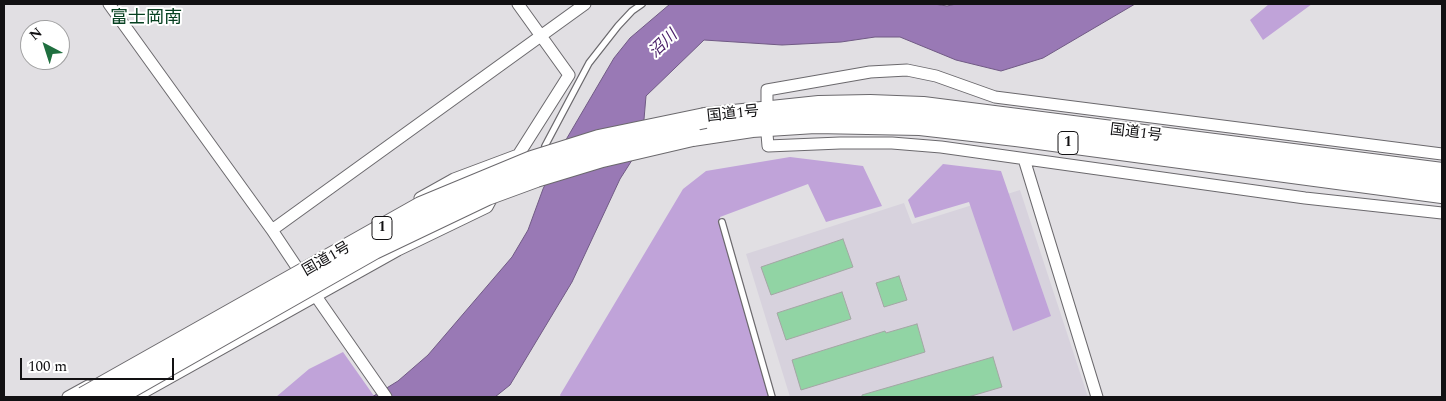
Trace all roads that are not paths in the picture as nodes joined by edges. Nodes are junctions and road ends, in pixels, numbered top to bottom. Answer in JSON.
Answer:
{"nodes":[{"id":1,"x":109,"y":4,"type":"edge"},
{"id":2,"x":518,"y":4,"type":"edge"},
{"id":3,"x":585,"y":4,"type":"edge"},
{"id":4,"x":642,"y":4,"type":"edge"},
{"id":5,"x":541,"y":36,"type":"junction"},
{"id":6,"x":767,"y":101,"type":"dead end"},
{"id":7,"x":767,"y":134,"type":"dead end"},
{"id":8,"x":545,"y":146,"type":"dead end"},
{"id":9,"x":1442,"y":154,"type":"edge"},
{"id":10,"x":518,"y":155,"type":"junction"},
{"id":11,"x":1024,"y":159,"type":"junction"},
{"id":12,"x":1442,"y":173,"type":"edge"},
{"id":13,"x":1326,"y":184,"type":"dead end"},
{"id":14,"x":1442,"y":193,"type":"edge"},
{"id":15,"x":1333,"y":201,"type":"junction"},
{"id":16,"x":1442,"y":213,"type":"edge"},
{"id":17,"x":722,"y":222,"type":"dead end"},
{"id":18,"x":272,"y":230,"type":"junction"},
{"id":19,"x":298,"y":268,"type":"junction"},
{"id":20,"x":316,"y":296,"type":"junction"},
{"id":21,"x":68,"y":397,"type":"edge"},
{"id":22,"x":84,"y":397,"type":"edge"},
{"id":23,"x":114,"y":397,"type":"edge"},
{"id":24,"x":135,"y":397,"type":"edge"},
{"id":25,"x":386,"y":397,"type":"edge"},
{"id":26,"x":772,"y":397,"type":"edge"},
{"id":27,"x":1097,"y":397,"type":"edge"}],
"edges":[{"from":1,"to":18,"type":"street"},
{"from":2,"to":5,"type":"street"},
{"from":3,"to":5,"type":"street"},
{"from":4,"to":8,"type":"lane"},
{"from":5,"to":10,"type":"street"},
{"from":5,"to":18,"type":"street"},
{"from":6,"to":9,"type":"street"},
{"from":7,"to":11,"type":"street"},
{"from":10,"to":19,"type":"street"},
{"from":10,"to":20,"type":"street"},
{"from":11,"to":15,"type":"street"},
{"from":11,"to":27,"type":"street"},
{"from":12,"to":22,"type":"highway","name":"国道1号","number":"1","bridge":true},
{"from":13,"to":15,"type":"street"},
{"from":14,"to":23,"type":"highway","name":"国道1号","number":"1","bridge":true},
{"from":15,"to":16,"type":"street"},
{"from":17,"to":26,"type":"lane"},
{"from":18,"to":19,"type":"street"},
{"from":19,"to":20,"type":"street"},
{"from":19,"to":21,"type":"street"},
{"from":20,"to":24,"type":"street"},
{"from":20,"to":25,"type":"street"}]}
